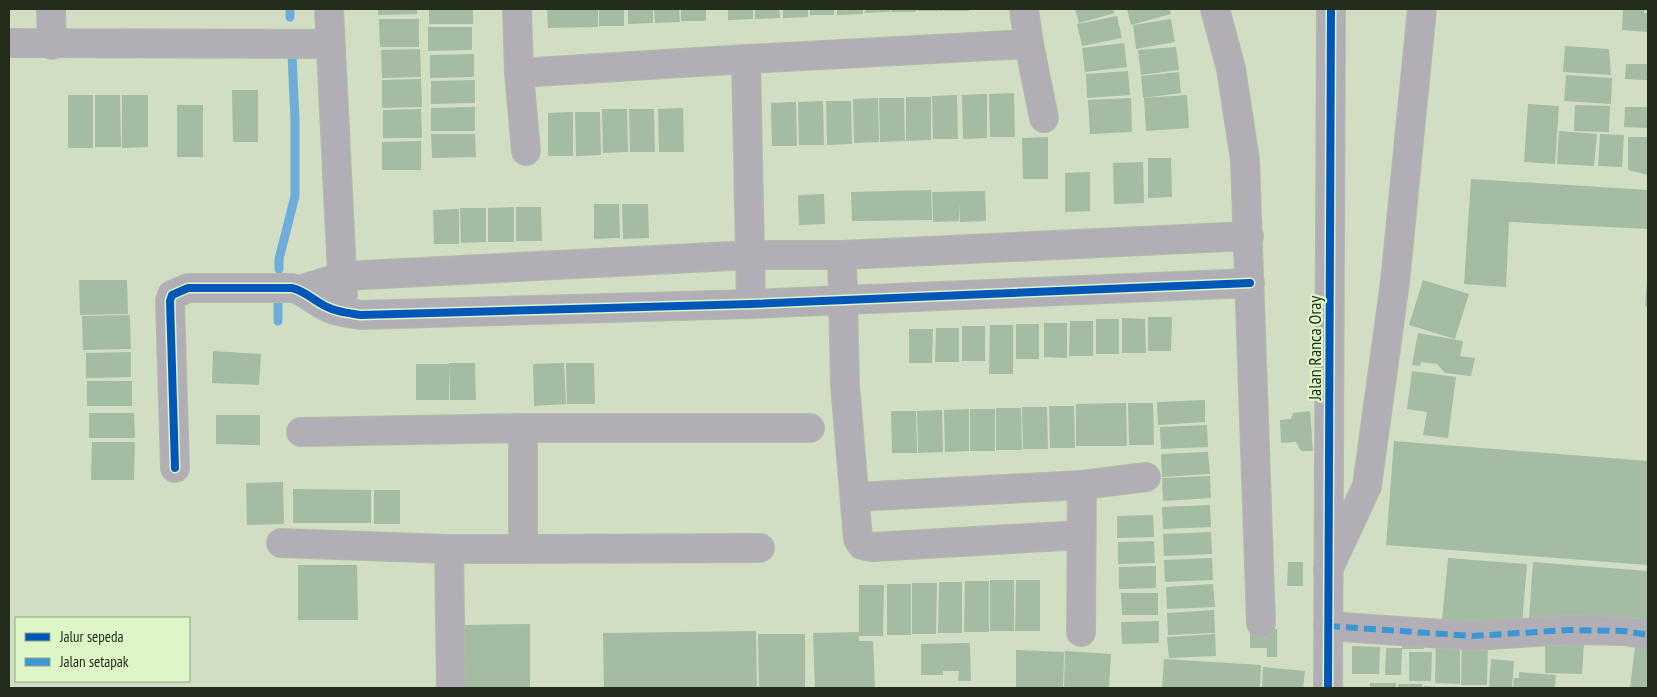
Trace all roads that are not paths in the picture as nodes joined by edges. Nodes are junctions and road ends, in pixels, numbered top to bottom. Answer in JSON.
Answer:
{"nodes":[{"id":1,"x":52,"y":9,"type":"edge"},
{"id":2,"x":329,"y":9,"type":"edge"},
{"id":3,"x":517,"y":9,"type":"edge"},
{"id":4,"x":1024,"y":9,"type":"edge"},
{"id":5,"x":1215,"y":9,"type":"edge"},
{"id":6,"x":1331,"y":9,"type":"edge"},
{"id":7,"x":1422,"y":9,"type":"edge"},
{"id":8,"x":9,"y":43,"type":"edge"},
{"id":9,"x":330,"y":44,"type":"junction"},
{"id":10,"x":1029,"y":44,"type":"junction"},
{"id":11,"x":52,"y":45,"type":"junction"},
{"id":12,"x":746,"y":59,"type":"junction"},
{"id":13,"x":519,"y":73,"type":"junction"},
{"id":14,"x":1044,"y":118,"type":"dead end"},
{"id":15,"x":526,"y":151,"type":"dead end"},
{"id":16,"x":1249,"y":236,"type":"junction"},
{"id":17,"x":750,"y":254,"type":"junction"},
{"id":18,"x":842,"y":255,"type":"junction"},
{"id":19,"x":344,"y":276,"type":"junction"},
{"id":20,"x":1250,"y":283,"type":"junction"},
{"id":21,"x":299,"y":290,"type":"junction"},
{"id":22,"x":843,"y":299,"type":"junction"},
{"id":23,"x":751,"y":304,"type":"junction"},
{"id":24,"x":343,"y":313,"type":"junction"},
{"id":25,"x":523,"y":428,"type":"junction"},
{"id":26,"x":810,"y":428,"type":"dead end"},
{"id":27,"x":301,"y":432,"type":"dead end"},
{"id":28,"x":175,"y":468,"type":"dead end"},
{"id":29,"x":1146,"y":477,"type":"dead end"},
{"id":30,"x":1082,"y":485,"type":"junction"},
{"id":31,"x":855,"y":497,"type":"junction"},
{"id":32,"x":1081,"y":535,"type":"junction"},
{"id":33,"x":281,"y":543,"type":"dead end"},
{"id":34,"x":760,"y":548,"type":"dead end"},
{"id":35,"x":449,"y":549,"type":"junction"},
{"id":36,"x":523,"y":549,"type":"junction"},
{"id":37,"x":1328,"y":570,"type":"junction"},
{"id":38,"x":1261,"y":623,"type":"dead end"},
{"id":39,"x":1328,"y":626,"type":"junction"},
{"id":40,"x":1081,"y":632,"type":"dead end"},
{"id":41,"x":1648,"y":635,"type":"edge"},
{"id":42,"x":451,"y":688,"type":"edge"},
{"id":43,"x":1328,"y":688,"type":"edge"}],
"edges":[{"from":1,"to":11,"type":"street"},
{"from":2,"to":9,"type":"street"},
{"from":3,"to":13,"type":"street"},
{"from":4,"to":10,"type":"street"},
{"from":5,"to":16,"type":"street"},
{"from":6,"to":37,"type":"street","name":"Jalan Ranca Oray"},
{"from":7,"to":37,"type":"street"},
{"from":8,"to":11,"type":"street"},
{"from":9,"to":11,"type":"street"},
{"from":9,"to":19,"type":"street"},
{"from":10,"to":12,"type":"street"},
{"from":10,"to":14,"type":"street"},
{"from":12,"to":13,"type":"street"},
{"from":12,"to":17,"type":"street"},
{"from":13,"to":15,"type":"street"},
{"from":16,"to":18,"type":"street"},
{"from":16,"to":20,"type":"street"},
{"from":17,"to":18,"type":"street"},
{"from":17,"to":19,"type":"street"},
{"from":17,"to":23,"type":"street"},
{"from":18,"to":22,"type":"street"},
{"from":19,"to":21,"type":"street"},
{"from":19,"to":24,"type":"street"},
{"from":20,"to":22,"type":"street"},
{"from":20,"to":38,"type":"street"},
{"from":21,"to":24,"type":"street"},
{"from":21,"to":28,"type":"street"},
{"from":22,"to":23,"type":"street"},
{"from":22,"to":31,"type":"street"},
{"from":23,"to":24,"type":"street"},
{"from":25,"to":26,"type":"street"},
{"from":25,"to":27,"type":"street"},
{"from":25,"to":36,"type":"street"},
{"from":29,"to":30,"type":"street"},
{"from":30,"to":31,"type":"street"},
{"from":30,"to":32,"type":"street"},
{"from":31,"to":32,"type":"street"},
{"from":32,"to":40,"type":"street"},
{"from":33,"to":35,"type":"street"},
{"from":34,"to":36,"type":"street"},
{"from":35,"to":36,"type":"street"},
{"from":35,"to":42,"type":"street"},
{"from":37,"to":39,"type":"street","name":"Jalan Ranca Oray"},
{"from":39,"to":41,"type":"street"},
{"from":39,"to":43,"type":"street","name":"Jalan Ranca Oray"}]}
